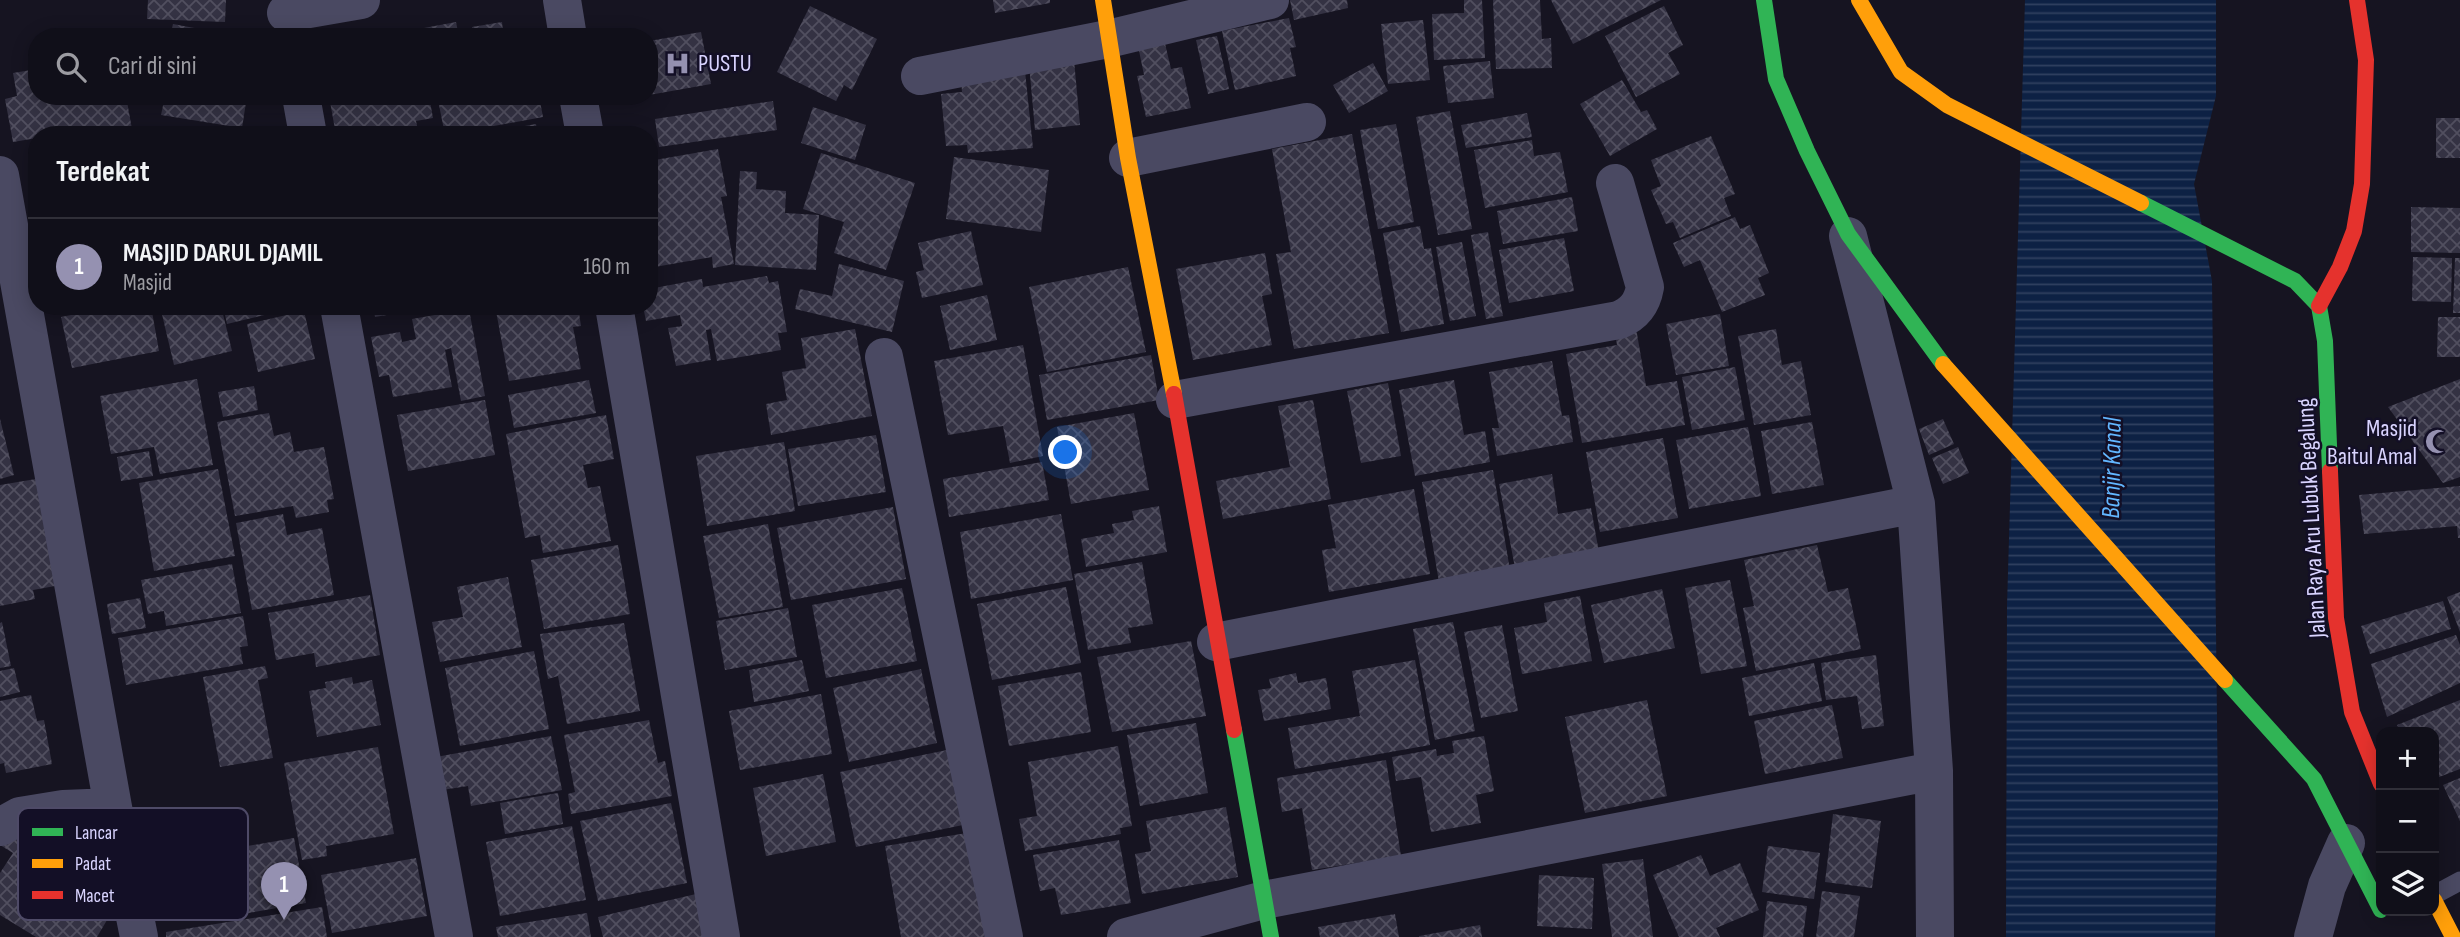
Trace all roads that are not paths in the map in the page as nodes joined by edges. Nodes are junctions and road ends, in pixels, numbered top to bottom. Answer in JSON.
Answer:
{"nodes":[{"id":1,"x":361,"y":0,"type":"edge"},
{"id":2,"x":562,"y":0,"type":"edge"},
{"id":3,"x":1102,"y":0,"type":"edge"},
{"id":4,"x":1270,"y":0,"type":"edge"},
{"id":5,"x":1764,"y":0,"type":"edge"},
{"id":6,"x":1859,"y":0,"type":"edge"},
{"id":7,"x":2357,"y":0,"type":"edge"},
{"id":8,"x":287,"y":16,"type":"edge"},
{"id":9,"x":567,"y":28,"type":"edge"},
{"id":10,"x":1108,"y":40,"type":"junction"},
{"id":11,"x":920,"y":76,"type":"dead end"},
{"id":12,"x":303,"y":105,"type":"edge"},
{"id":13,"x":580,"y":105,"type":"edge"},
{"id":14,"x":1307,"y":122,"type":"dead end"},
{"id":15,"x":306,"y":126,"type":"edge"},
{"id":16,"x":583,"y":126,"type":"edge"},
{"id":17,"x":1128,"y":158,"type":"junction"},
{"id":18,"x":0,"y":175,"type":"edge"},
{"id":19,"x":1615,"y":183,"type":"dead end"},
{"id":20,"x":1848,"y":234,"type":"junction"},
{"id":21,"x":2319,"y":306,"type":"junction"},
{"id":22,"x":341,"y":315,"type":"edge"},
{"id":23,"x":616,"y":315,"type":"edge"},
{"id":24,"x":884,"y":357,"type":"dead end"},
{"id":25,"x":1175,"y":400,"type":"junction"},
{"id":26,"x":1916,"y":504,"type":"junction"},
{"id":27,"x":1216,"y":642,"type":"junction"},
{"id":28,"x":1934,"y":771,"type":"junction"},
{"id":29,"x":2376,"y":772,"type":"edge"},
{"id":30,"x":113,"y":807,"type":"joint"},
{"id":31,"x":88,"y":808,"type":"edge"},
{"id":32,"x":18,"y":817,"type":"edge"},
{"id":33,"x":0,"y":827,"type":"edge"},
{"id":34,"x":2346,"y":844,"type":"junction"},
{"id":35,"x":2460,"y":881,"type":"edge"},
{"id":36,"x":2439,"y":895,"type":"edge"},
{"id":37,"x":2376,"y":901,"type":"edge"},
{"id":38,"x":2439,"y":908,"type":"edge"},
{"id":39,"x":2384,"y":916,"type":"edge"},
{"id":40,"x":1268,"y":919,"type":"edge"},
{"id":41,"x":2391,"y":928,"type":"dead end"},
{"id":42,"x":454,"y":937,"type":"edge"},
{"id":43,"x":720,"y":937,"type":"edge"},
{"id":44,"x":1004,"y":937,"type":"edge"},
{"id":45,"x":1126,"y":937,"type":"edge"},
{"id":46,"x":1936,"y":937,"type":"edge"},
{"id":47,"x":2313,"y":937,"type":"edge"},
{"id":48,"x":2453,"y":937,"type":"edge"}],
"edges":[{"from":1,"to":8,"type":"street"},
{"from":2,"to":9,"type":"street"},
{"from":3,"to":10,"type":"main road"},
{"from":4,"to":10,"type":"street"},
{"from":5,"to":20,"type":"main road"},
{"from":6,"to":21,"type":"main road"},
{"from":7,"to":21,"type":"main road"},
{"from":10,"to":11,"type":"street"},
{"from":10,"to":17,"type":"main road"},
{"from":12,"to":15,"type":"street"},
{"from":13,"to":16,"type":"street"},
{"from":14,"to":17,"type":"street"},
{"from":17,"to":25,"type":"main road"},
{"from":18,"to":30,"type":"street"},
{"from":19,"to":25,"type":"street"},
{"from":20,"to":26,"type":"street"},
{"from":20,"to":34,"type":"main road"},
{"from":21,"to":29,"type":"main road","name":"Jalan Raya Aru Lubuk Begalung"},
{"from":22,"to":42,"type":"street"},
{"from":23,"to":43,"type":"street"},
{"from":24,"to":44,"type":"street"},
{"from":25,"to":27,"type":"main road"},
{"from":26,"to":27,"type":"street"},
{"from":26,"to":28,"type":"street"},
{"from":27,"to":40,"type":"main road"},
{"from":28,"to":40,"type":"street"},
{"from":28,"to":46,"type":"street"},
{"from":30,"to":31,"type":"street"},
{"from":32,"to":33,"type":"street"},
{"from":34,"to":37,"type":"main road"},
{"from":34,"to":47,"type":"street"},
{"from":35,"to":36,"type":"lane"},
{"from":38,"to":48,"type":"main road"},
{"from":39,"to":41,"type":"main road"},
{"from":40,"to":45,"type":"street"}]}
